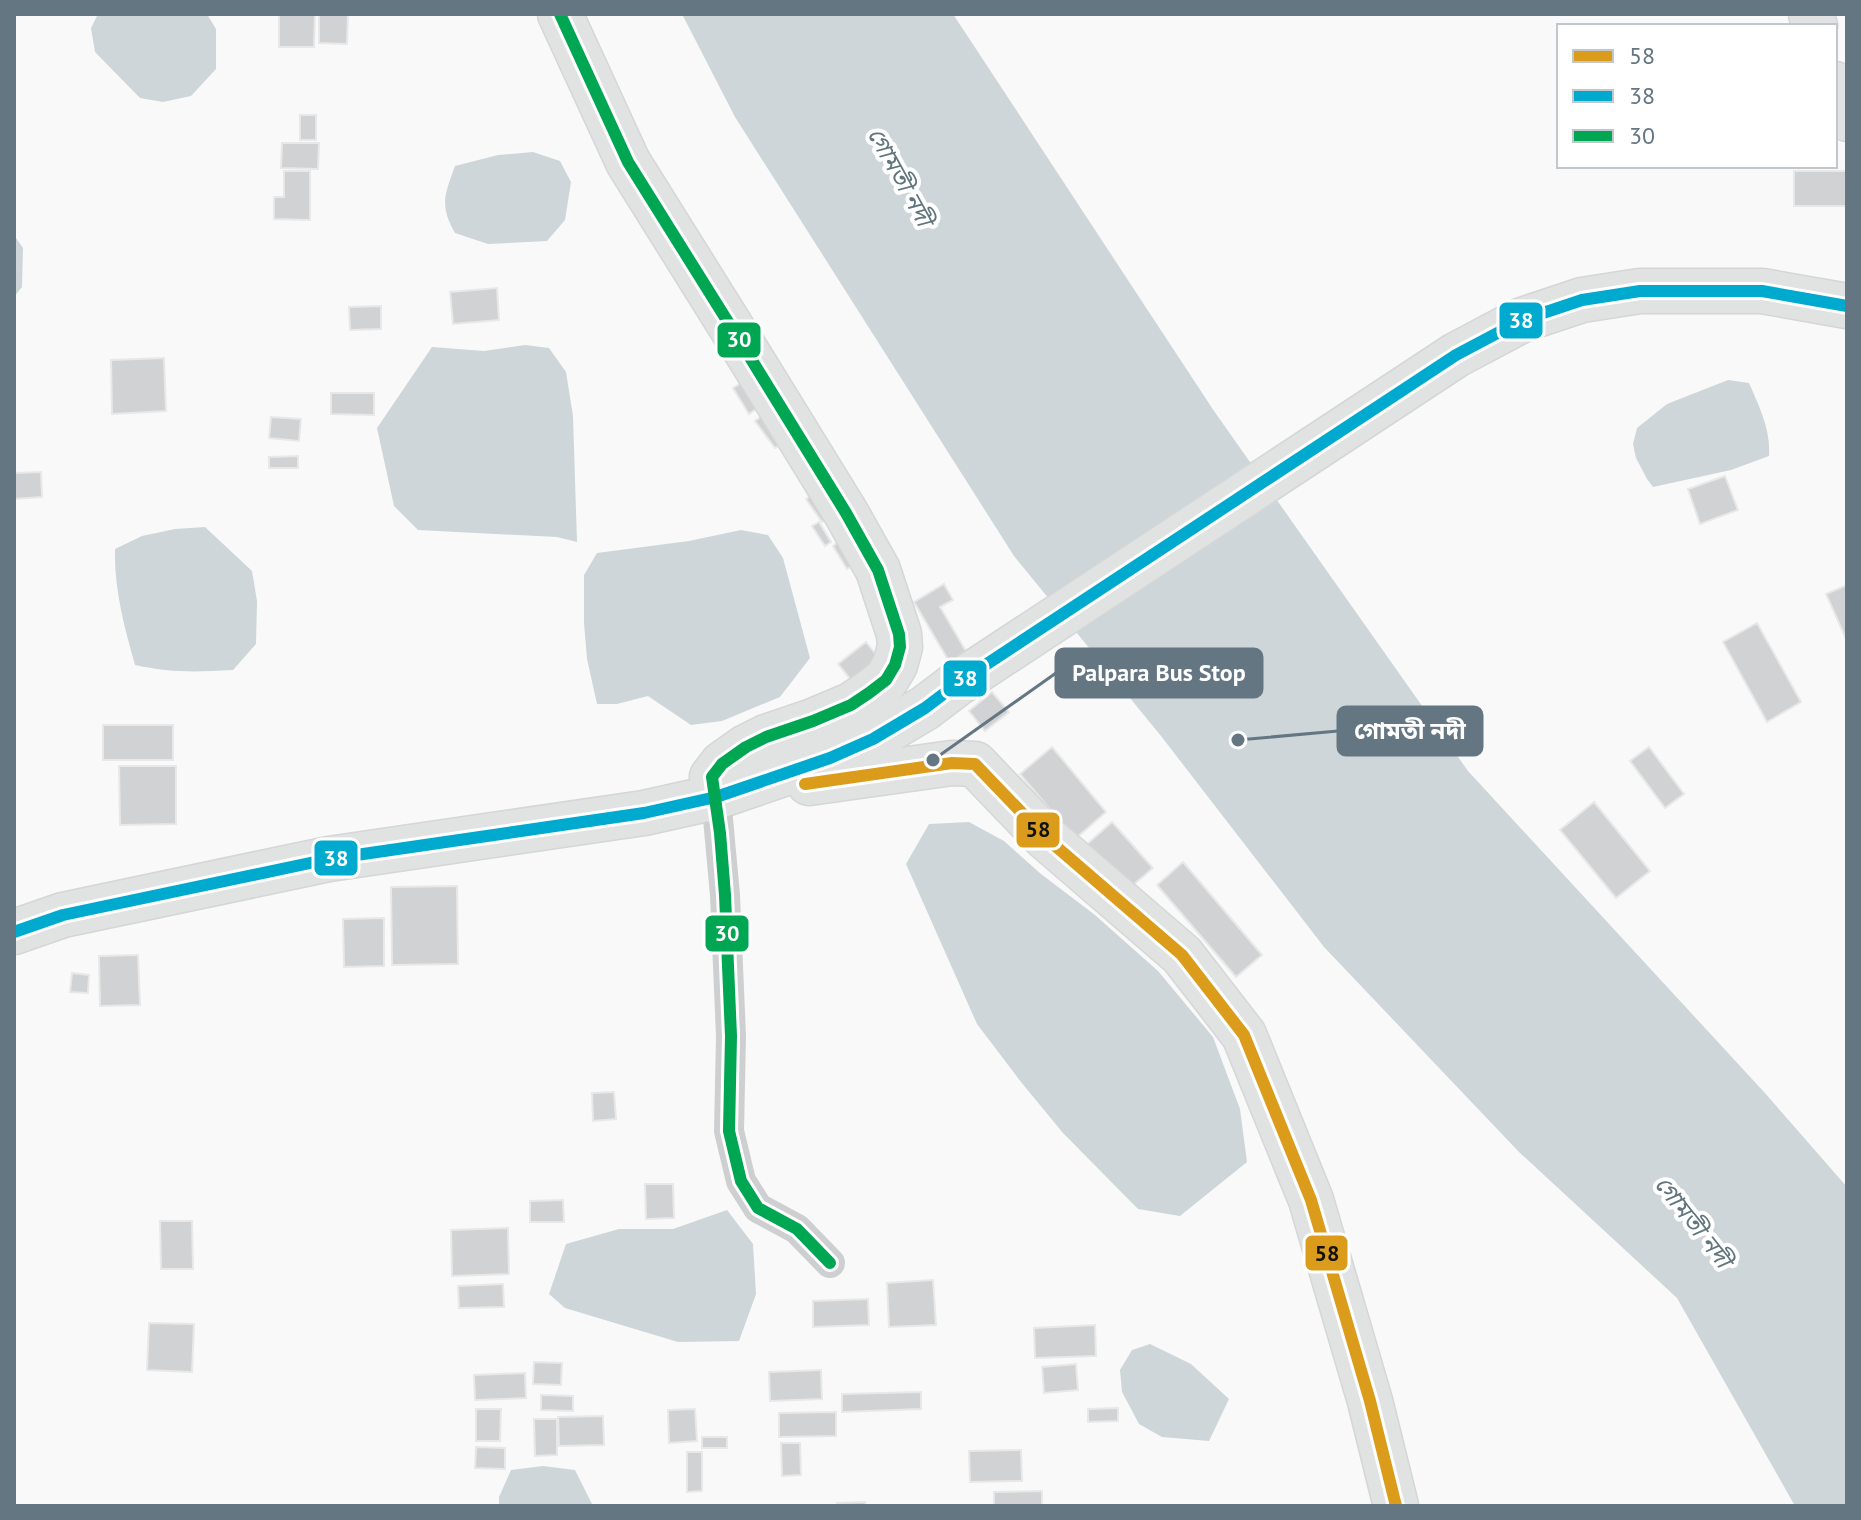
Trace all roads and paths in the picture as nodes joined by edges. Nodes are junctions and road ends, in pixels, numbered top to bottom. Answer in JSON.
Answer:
{"nodes":[{"id":1,"x":560,"y":14,"type":"edge"},
{"id":2,"x":1837,"y":90,"type":"edge"},
{"id":3,"x":1847,"y":119,"type":"edge"},
{"id":4,"x":1847,"y":306,"type":"edge"},
{"id":5,"x":716,"y":797,"type":"junction"},
{"id":6,"x":14,"y":932,"type":"edge"},
{"id":7,"x":830,"y":1263,"type":"dead end"},
{"id":8,"x":1396,"y":1506,"type":"edge"}],
"edges":[{"from":1,"to":5,"type":"main road"},
{"from":2,"to":3,"type":"main road"},
{"from":4,"to":5,"type":"main road"},
{"from":5,"to":6,"type":"main road"},
{"from":5,"to":7,"type":"street"},
{"from":5,"to":8,"type":"main road"}]}
